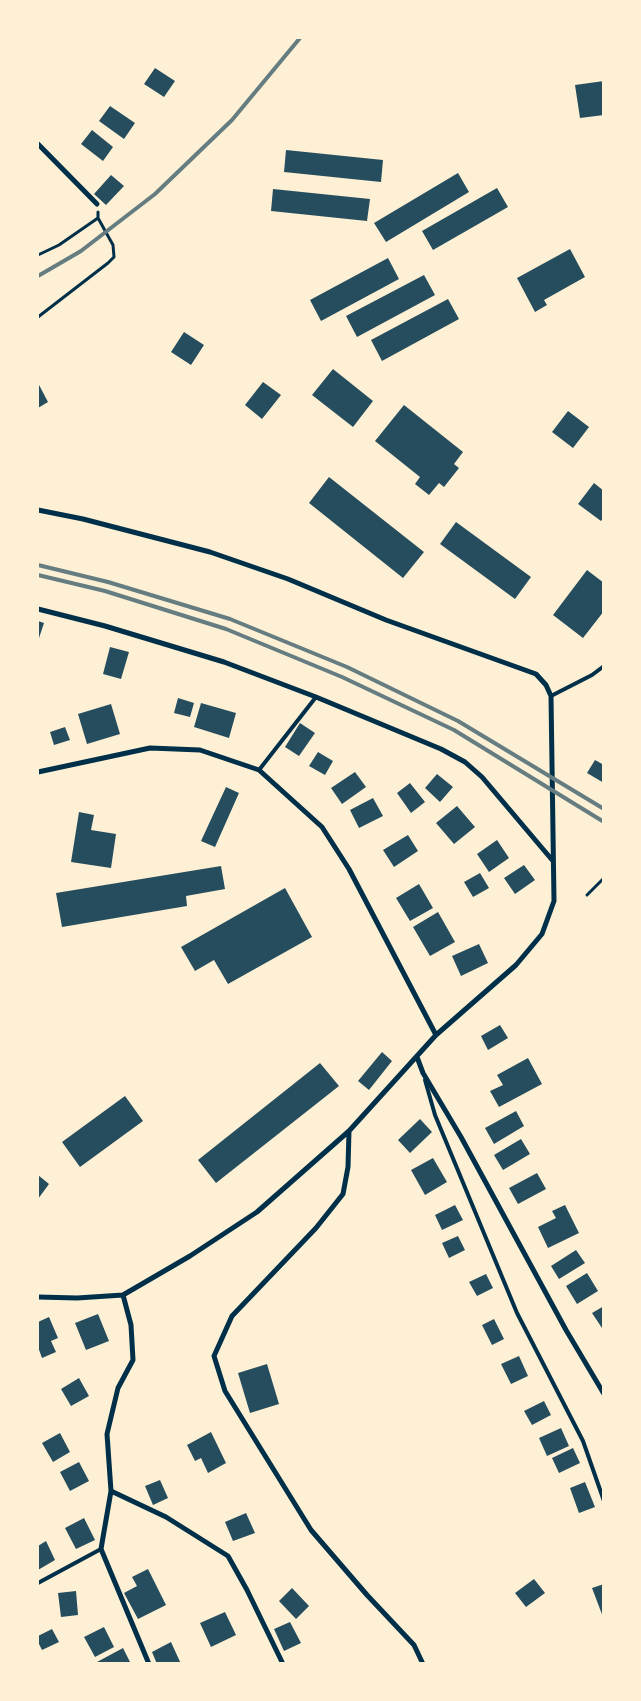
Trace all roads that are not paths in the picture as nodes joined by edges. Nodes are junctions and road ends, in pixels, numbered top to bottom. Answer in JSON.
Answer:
{"nodes":[{"id":1,"x":38,"y":144,"type":"edge"},
{"id":2,"x":97,"y":204,"type":"road end"},
{"id":3,"x":38,"y":510,"type":"edge"},
{"id":4,"x":38,"y":609,"type":"edge"},
{"id":5,"x":604,"y":666,"type":"edge"},
{"id":6,"x":551,"y":696,"type":"junction"},
{"id":7,"x":316,"y":697,"type":"junction"},
{"id":8,"x":259,"y":770,"type":"junction"},
{"id":9,"x":38,"y":772,"type":"edge"},
{"id":10,"x":553,"y":862,"type":"junction"},
{"id":11,"x":436,"y":1036,"type":"junction"},
{"id":12,"x":417,"y":1057,"type":"junction"},
{"id":13,"x":423,"y":1073,"type":"junction"},
{"id":14,"x":349,"y":1131,"type":"junction"},
{"id":15,"x":123,"y":1295,"type":"junction"},
{"id":16,"x":38,"y":1297,"type":"edge"},
{"id":17,"x":604,"y":1394,"type":"edge"},
{"id":18,"x":112,"y":1491,"type":"junction"},
{"id":19,"x":604,"y":1501,"type":"edge"},
{"id":20,"x":102,"y":1549,"type":"junction"},
{"id":21,"x":38,"y":1582,"type":"edge"},
{"id":22,"x":149,"y":1664,"type":"edge"},
{"id":23,"x":283,"y":1664,"type":"edge"},
{"id":24,"x":423,"y":1664,"type":"edge"}],
"edges":[{"from":1,"to":2,"type":"street"},
{"from":3,"to":6,"type":"street"},
{"from":4,"to":7,"type":"street"},
{"from":5,"to":6,"type":"lane"},
{"from":6,"to":10,"type":"street"},
{"from":7,"to":8,"type":"lane"},
{"from":7,"to":10,"type":"street"},
{"from":8,"to":9,"type":"street"},
{"from":8,"to":11,"type":"street"},
{"from":10,"to":11,"type":"street"},
{"from":11,"to":12,"type":"street"},
{"from":12,"to":13,"type":"street"},
{"from":12,"to":14,"type":"street"},
{"from":13,"to":17,"type":"street"},
{"from":13,"to":19,"type":"lane"},
{"from":14,"to":15,"type":"street"},
{"from":14,"to":24,"type":"street"},
{"from":15,"to":16,"type":"street"},
{"from":15,"to":18,"type":"street"},
{"from":18,"to":20,"type":"street"},
{"from":18,"to":23,"type":"street"},
{"from":20,"to":21,"type":"lane"},
{"from":20,"to":22,"type":"street"}]}
